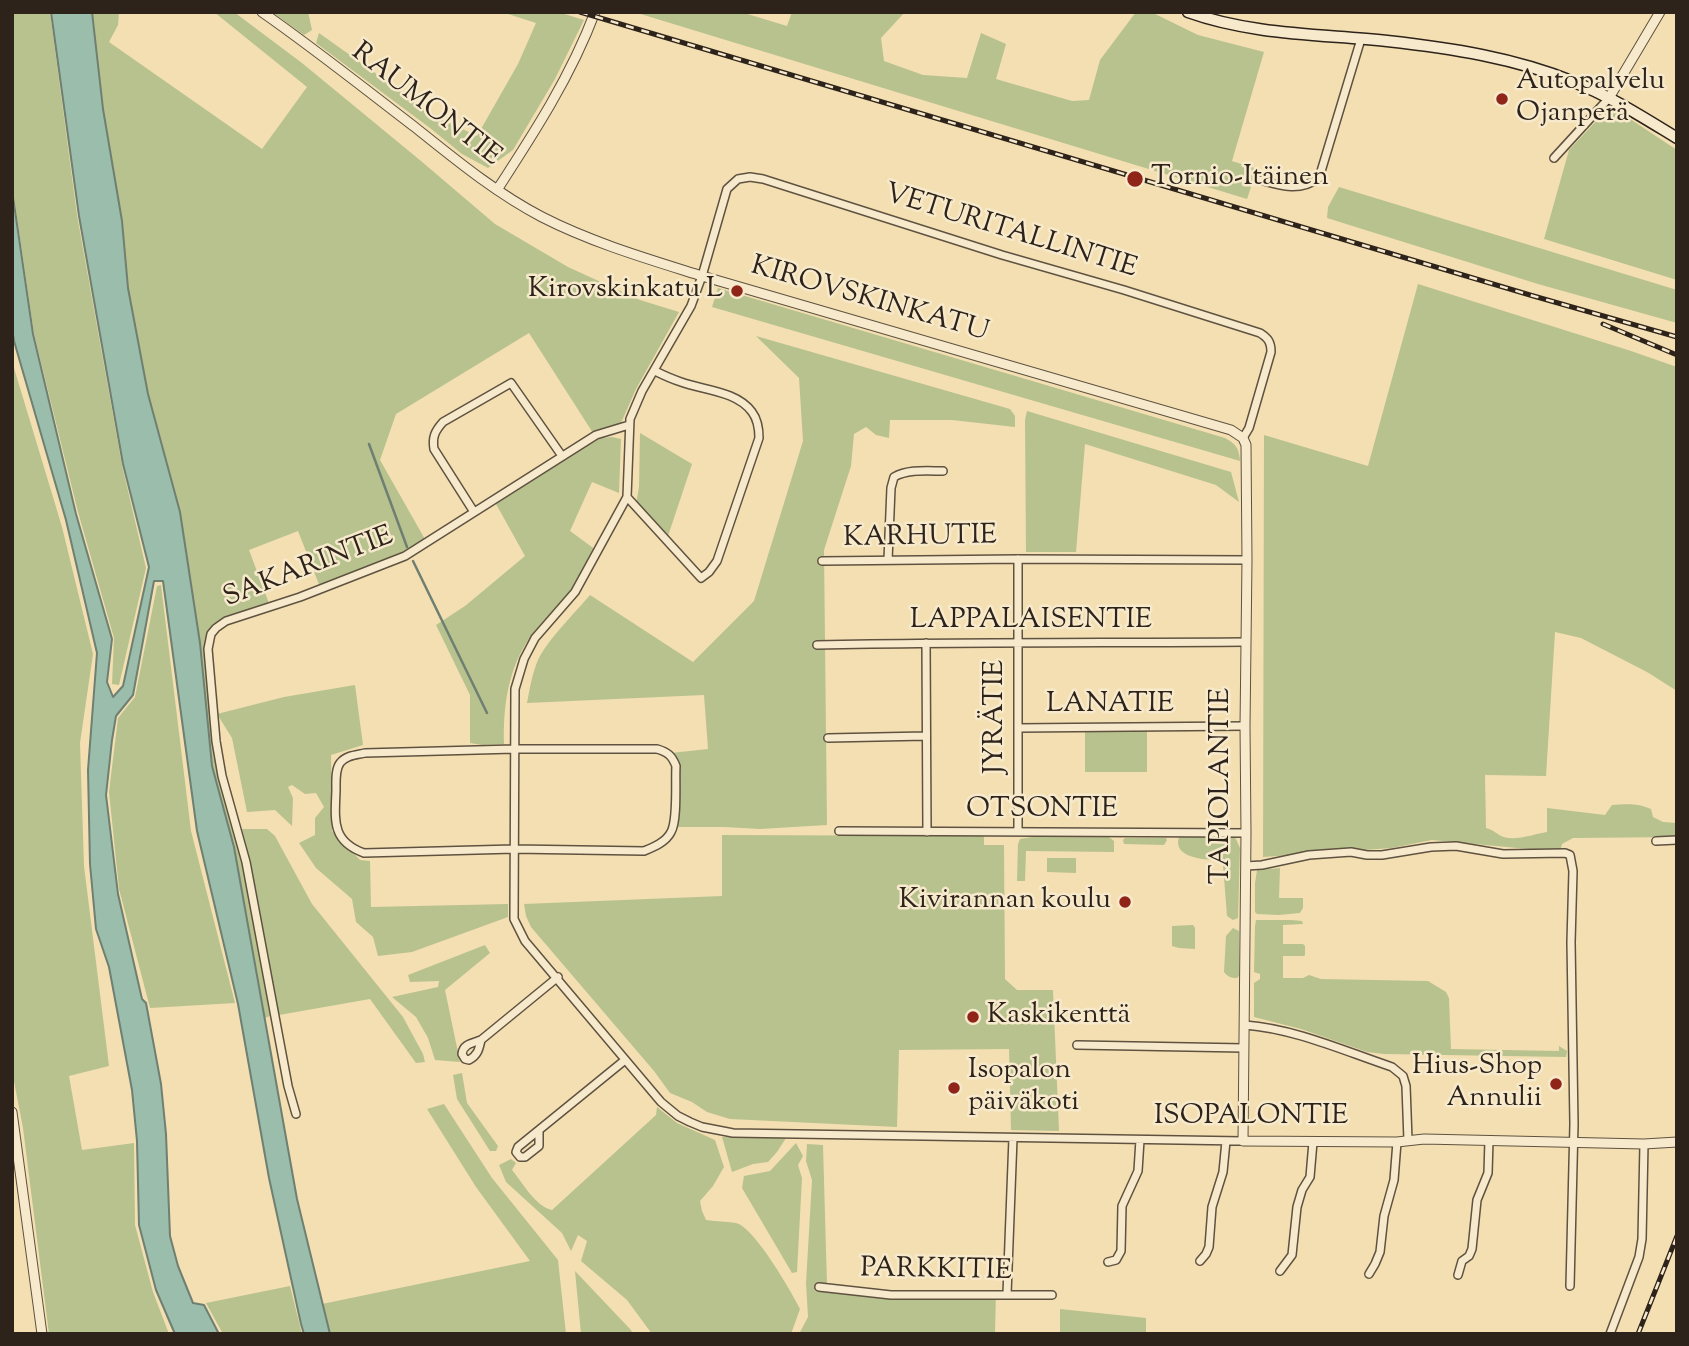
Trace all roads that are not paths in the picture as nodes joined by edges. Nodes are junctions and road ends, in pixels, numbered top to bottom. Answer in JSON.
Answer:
{"nodes":[{"id":1,"x":262,"y":12,"type":"edge"},
{"id":2,"x":595,"y":12,"type":"edge"},
{"id":3,"x":1188,"y":12,"type":"edge"},
{"id":4,"x":1660,"y":12,"type":"edge"},
{"id":5,"x":1361,"y":39,"type":"junction"},
{"id":6,"x":1609,"y":98,"type":"junction"},
{"id":7,"x":1677,"y":138,"type":"edge"},
{"id":8,"x":1555,"y":158,"type":"dead end"},
{"id":9,"x":1259,"y":180,"type":"dead end"},
{"id":10,"x":497,"y":190,"type":"junction"},
{"id":11,"x":702,"y":276,"type":"junction"},
{"id":12,"x":655,"y":371,"type":"junction"},
{"id":13,"x":629,"y":425,"type":"junction"},
{"id":14,"x":1241,"y":436,"type":"junction"},
{"id":15,"x":562,"y":456,"type":"junction"},
{"id":16,"x":943,"y":471,"type":"dead end"},
{"id":17,"x":627,"y":497,"type":"junction"},
{"id":18,"x":474,"y":512,"type":"junction"},
{"id":19,"x":1018,"y":559,"type":"junction"},
{"id":20,"x":888,"y":560,"type":"junction"},
{"id":21,"x":1247,"y":560,"type":"junction"},
{"id":22,"x":822,"y":561,"type":"dead end"},
{"id":23,"x":1246,"y":642,"type":"junction"},
{"id":24,"x":926,"y":643,"type":"junction"},
{"id":25,"x":1018,"y":644,"type":"junction"},
{"id":26,"x":817,"y":645,"type":"dead end"},
{"id":27,"x":1245,"y":726,"type":"junction"},
{"id":28,"x":1018,"y":728,"type":"junction"},
{"id":29,"x":926,"y":736,"type":"junction"},
{"id":30,"x":828,"y":738,"type":"dead end"},
{"id":31,"x":514,"y":749,"type":"junction"},
{"id":32,"x":839,"y":831,"type":"dead end"},
{"id":33,"x":927,"y":832,"type":"junction"},
{"id":34,"x":1018,"y":832,"type":"junction"},
{"id":35,"x":1246,"y":832,"type":"junction"},
{"id":36,"x":1677,"y":840,"type":"edge"},
{"id":37,"x":1656,"y":841,"type":"dead end"},
{"id":38,"x":514,"y":849,"type":"junction"},
{"id":39,"x":1246,"y":866,"type":"junction"},
{"id":40,"x":558,"y":977,"type":"junction"},
{"id":41,"x":1245,"y":1025,"type":"junction"},
{"id":42,"x":481,"y":1040,"type":"dead end"},
{"id":43,"x":1077,"y":1045,"type":"dead end"},
{"id":44,"x":1244,"y":1048,"type":"junction"},
{"id":45,"x":625,"y":1060,"type":"junction"},
{"id":46,"x":12,"y":1112,"type":"edge"},
{"id":47,"x":296,"y":1114,"type":"dead end"},
{"id":48,"x":539,"y":1130,"type":"dead end"},
{"id":49,"x":1013,"y":1138,"type":"junction"},
{"id":50,"x":1140,"y":1140,"type":"junction"},
{"id":51,"x":1408,"y":1140,"type":"junction"},
{"id":52,"x":1489,"y":1140,"type":"junction"},
{"id":53,"x":1226,"y":1141,"type":"junction"},
{"id":54,"x":1573,"y":1141,"type":"junction"},
{"id":55,"x":1243,"y":1142,"type":"junction"},
{"id":56,"x":1313,"y":1142,"type":"junction"},
{"id":57,"x":1397,"y":1142,"type":"junction"},
{"id":58,"x":1677,"y":1142,"type":"edge"},
{"id":59,"x":1644,"y":1144,"type":"junction"},
{"id":60,"x":1200,"y":1261,"type":"dead end"},
{"id":61,"x":1108,"y":1262,"type":"dead end"},
{"id":62,"x":1280,"y":1271,"type":"dead end"},
{"id":63,"x":1369,"y":1274,"type":"dead end"},
{"id":64,"x":1458,"y":1275,"type":"dead end"},
{"id":65,"x":1570,"y":1286,"type":"dead end"},
{"id":66,"x":819,"y":1287,"type":"dead end"},
{"id":67,"x":1007,"y":1294,"type":"junction"},
{"id":68,"x":1052,"y":1295,"type":"dead end"},
{"id":69,"x":42,"y":1334,"type":"edge"},
{"id":70,"x":1610,"y":1334,"type":"edge"}],
"edges":[{"from":1,"to":10,"type":"street","name":"RAUMONTIE"},
{"from":2,"to":10,"type":"street","name":"RAUMONTIE"},
{"from":3,"to":5,"type":"main road"},
{"from":4,"to":6,"type":"street"},
{"from":5,"to":6,"type":"main road"},
{"from":5,"to":9,"type":"street"},
{"from":6,"to":7,"type":"main road"},
{"from":6,"to":8,"type":"street"},
{"from":10,"to":11,"type":"street","name":"KIROVSKINKATU"},
{"from":11,"to":12,"type":"street","name":"VETURITALLINTIE"},
{"from":11,"to":14,"type":"street","name":"KIROVSKINKATU"},
{"from":11,"to":14,"type":"street","name":"VETURITALLINTIE"},
{"from":12,"to":13,"type":"street","name":"VETURITALLINTIE"},
{"from":12,"to":17,"type":"street"},
{"from":13,"to":15,"type":"street","name":"SAKARINTIE"},
{"from":13,"to":17,"type":"street"},
{"from":14,"to":21,"type":"street","name":"TAPIOLANTIE"},
{"from":15,"to":18,"type":"street","name":"SAKARINTIE"},
{"from":15,"to":18,"type":"street"},
{"from":16,"to":20,"type":"street"},
{"from":17,"to":31,"type":"street","name":"ISOPALONTIE"},
{"from":18,"to":47,"type":"street","name":"SAKARINTIE"},
{"from":19,"to":20,"type":"street","name":"KARHUTIE"},
{"from":19,"to":21,"type":"street","name":"KARHUTIE"},
{"from":19,"to":25,"type":"street","name":"JYRÄTIE"},
{"from":20,"to":22,"type":"street","name":"KARHUTIE"},
{"from":21,"to":23,"type":"street","name":"TAPIOLANTIE"},
{"from":23,"to":25,"type":"street","name":"LAPPALAISENTIE"},
{"from":23,"to":27,"type":"street","name":"TAPIOLANTIE"},
{"from":24,"to":25,"type":"street","name":"LAPPALAISENTIE"},
{"from":24,"to":26,"type":"street","name":"LAPPALAISENTIE"},
{"from":24,"to":29,"type":"street"},
{"from":25,"to":28,"type":"street","name":"JYRÄTIE"},
{"from":27,"to":28,"type":"street","name":"LANATIE"},
{"from":27,"to":35,"type":"street","name":"TAPIOLANTIE"},
{"from":28,"to":34,"type":"street","name":"JYRÄTIE"},
{"from":29,"to":30,"type":"street"},
{"from":29,"to":33,"type":"street"},
{"from":31,"to":38,"type":"street","name":"ISOPALONTIE"},
{"from":31,"to":38,"type":"street"},
{"from":31,"to":38,"type":"street"},
{"from":32,"to":33,"type":"street","name":"OTSONTIE"},
{"from":33,"to":34,"type":"street","name":"OTSONTIE"},
{"from":34,"to":35,"type":"street","name":"OTSONTIE"},
{"from":35,"to":39,"type":"street","name":"TAPIOLANTIE"},
{"from":36,"to":37,"type":"street"},
{"from":38,"to":40,"type":"street","name":"ISOPALONTIE"},
{"from":39,"to":41,"type":"street","name":"TAPIOLANTIE"},
{"from":39,"to":54,"type":"street"},
{"from":40,"to":42,"type":"street"},
{"from":40,"to":45,"type":"street","name":"ISOPALONTIE"},
{"from":41,"to":44,"type":"street","name":"TAPIOLANTIE"},
{"from":41,"to":51,"type":"street"},
{"from":43,"to":44,"type":"street"},
{"from":44,"to":55,"type":"street","name":"TAPIOLANTIE"},
{"from":45,"to":48,"type":"street"},
{"from":45,"to":49,"type":"street","name":"ISOPALONTIE"},
{"from":46,"to":69,"type":"street"},
{"from":49,"to":50,"type":"street","name":"ISOPALONTIE"},
{"from":49,"to":67,"type":"street"},
{"from":50,"to":53,"type":"street","name":"ISOPALONTIE"},
{"from":50,"to":61,"type":"street"},
{"from":51,"to":52,"type":"street","name":"ISOPALONTIE"},
{"from":51,"to":57,"type":"street","name":"ISOPALONTIE"},
{"from":52,"to":54,"type":"street","name":"ISOPALONTIE"},
{"from":52,"to":64,"type":"street"},
{"from":53,"to":55,"type":"street","name":"ISOPALONTIE"},
{"from":53,"to":60,"type":"street"},
{"from":54,"to":59,"type":"street","name":"ISOPALONTIE"},
{"from":54,"to":65,"type":"street"},
{"from":55,"to":56,"type":"street","name":"ISOPALONTIE"},
{"from":56,"to":57,"type":"street","name":"ISOPALONTIE"},
{"from":56,"to":62,"type":"street"},
{"from":57,"to":63,"type":"street"},
{"from":58,"to":59,"type":"street","name":"ISOPALONTIE"},
{"from":59,"to":70,"type":"street"},
{"from":66,"to":67,"type":"street","name":"PARKKITIE"},
{"from":67,"to":68,"type":"street","name":"PARKKITIE"}]}
